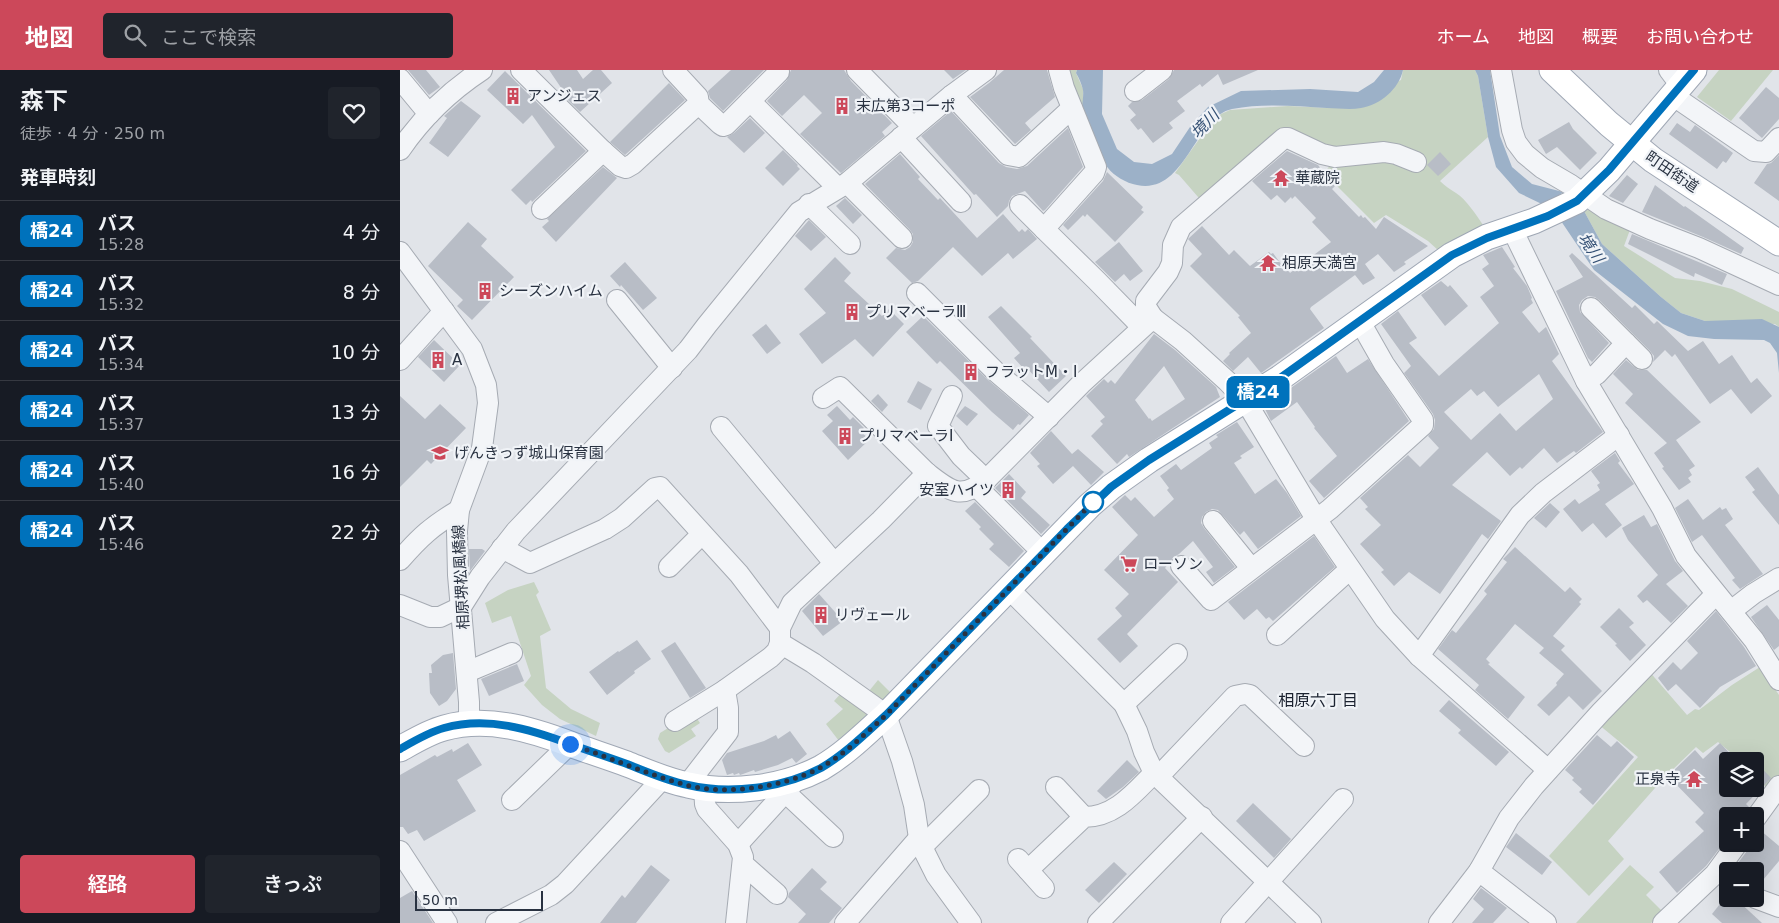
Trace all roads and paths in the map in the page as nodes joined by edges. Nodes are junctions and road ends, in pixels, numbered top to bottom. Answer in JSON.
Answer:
{"nodes":[{"id":1,"x":482,"y":70,"type":"edge"},
{"id":2,"x":521,"y":70,"type":"edge"},
{"id":3,"x":673,"y":70,"type":"edge"},
{"id":4,"x":857,"y":70,"type":"edge"},
{"id":5,"x":986,"y":70,"type":"edge"},
{"id":6,"x":1059,"y":70,"type":"edge"},
{"id":7,"x":1162,"y":70,"type":"edge"},
{"id":8,"x":1501,"y":70,"type":"edge"},
{"id":9,"x":1552,"y":70,"type":"edge"},
{"id":10,"x":779,"y":72,"type":"dead end"},
{"id":11,"x":400,"y":79,"type":"edge"},
{"id":12,"x":1679,"y":80,"type":"edge"},
{"id":13,"x":1135,"y":91,"type":"dead end"},
{"id":14,"x":952,"y":95,"type":"junction"},
{"id":15,"x":750,"y":101,"type":"junction"},
{"id":16,"x":699,"y":106,"type":"junction"},
{"id":17,"x":1072,"y":108,"type":"junction"},
{"id":18,"x":429,"y":114,"type":"junction"},
{"id":19,"x":907,"y":132,"type":"junction"},
{"id":20,"x":1779,"y":138,"type":"edge"},
{"id":21,"x":1632,"y":143,"type":"junction"},
{"id":22,"x":400,"y":150,"type":"edge"},
{"id":23,"x":603,"y":151,"type":"junction"},
{"id":24,"x":1416,"y":162,"type":"dead end"},
{"id":25,"x":842,"y":185,"type":"junction"},
{"id":26,"x":1581,"y":198,"type":"junction"},
{"id":27,"x":961,"y":202,"type":"dead end"},
{"id":28,"x":809,"y":204,"type":"junction"},
{"id":29,"x":1020,"y":205,"type":"dead end"},
{"id":30,"x":542,"y":209,"type":"dead end"},
{"id":31,"x":1512,"y":229,"type":"junction"},
{"id":32,"x":1044,"y":230,"type":"junction"},
{"id":33,"x":902,"y":238,"type":"dead end"},
{"id":34,"x":1779,"y":243,"type":"edge"},
{"id":35,"x":850,"y":244,"type":"dead end"},
{"id":36,"x":400,"y":252,"type":"edge"},
{"id":37,"x":1779,"y":285,"type":"edge"},
{"id":38,"x":917,"y":292,"type":"dead end"},
{"id":39,"x":617,"y":300,"type":"dead end"},
{"id":40,"x":1591,"y":308,"type":"dead end"},
{"id":41,"x":444,"y":311,"type":"junction"},
{"id":42,"x":1359,"y":320,"type":"junction"},
{"id":43,"x":1147,"y":323,"type":"junction"},
{"id":44,"x":1626,"y":343,"type":"junction"},
{"id":45,"x":1642,"y":359,"type":"dead end"},
{"id":46,"x":400,"y":360,"type":"edge"},
{"id":47,"x":672,"y":368,"type":"junction"},
{"id":48,"x":1586,"y":381,"type":"junction"},
{"id":49,"x":952,"y":396,"type":"dead end"},
{"id":50,"x":823,"y":398,"type":"dead end"},
{"id":51,"x":1245,"y":400,"type":"junction"},
{"id":52,"x":1049,"y":417,"type":"junction"},
{"id":53,"x":721,"y":427,"type":"dead end"},
{"id":54,"x":1618,"y":435,"type":"junction"},
{"id":55,"x":927,"y":473,"type":"junction"},
{"id":56,"x":982,"y":484,"type":"junction"},
{"id":57,"x":459,"y":510,"type":"junction"},
{"id":58,"x":1316,"y":519,"type":"junction"},
{"id":59,"x":1213,"y":521,"type":"dead end"},
{"id":60,"x":702,"y":534,"type":"junction"},
{"id":61,"x":502,"y":548,"type":"junction"},
{"id":62,"x":1043,"y":553,"type":"junction"},
{"id":63,"x":400,"y":560,"type":"edge"},
{"id":64,"x":834,"y":563,"type":"junction"},
{"id":65,"x":1181,"y":566,"type":"dead end"},
{"id":66,"x":670,"y":567,"type":"dead end"},
{"id":67,"x":1251,"y":568,"type":"junction"},
{"id":68,"x":1350,"y":569,"type":"junction"},
{"id":69,"x":1779,"y":578,"type":"edge"},
{"id":70,"x":1009,"y":589,"type":"junction"},
{"id":71,"x":1716,"y":594,"type":"junction"},
{"id":72,"x":400,"y":605,"type":"edge"},
{"id":73,"x":461,"y":606,"type":"junction"},
{"id":74,"x":1731,"y":611,"type":"junction"},
{"id":75,"x":780,"y":635,"type":"junction"},
{"id":76,"x":1278,"y":635,"type":"dead end"},
{"id":77,"x":512,"y":653,"type":"dead end"},
{"id":78,"x":1177,"y":654,"type":"dead end"},
{"id":79,"x":1419,"y":656,"type":"junction"},
{"id":80,"x":467,"y":672,"type":"junction"},
{"id":81,"x":1779,"y":680,"type":"edge"},
{"id":82,"x":726,"y":690,"type":"junction"},
{"id":83,"x":1124,"y":704,"type":"junction"},
{"id":84,"x":886,"y":715,"type":"junction"},
{"id":85,"x":675,"y":720,"type":"dead end"},
{"id":86,"x":469,"y":724,"type":"junction"},
{"id":87,"x":570,"y":744,"type":"junction"},
{"id":88,"x":1304,"y":746,"type":"dead end"},
{"id":89,"x":400,"y":749,"type":"edge"},
{"id":90,"x":1548,"y":770,"type":"junction"},
{"id":91,"x":1156,"y":775,"type":"junction"},
{"id":92,"x":663,"y":778,"type":"junction"},
{"id":93,"x":792,"y":785,"type":"junction"},
{"id":94,"x":1779,"y":786,"type":"edge"},
{"id":95,"x":696,"y":787,"type":"junction"},
{"id":96,"x":1056,"y":787,"type":"dead end"},
{"id":97,"x":978,"y":790,"type":"dead end"},
{"id":98,"x":1343,"y":799,"type":"dead end"},
{"id":99,"x":512,"y":800,"type":"dead end"},
{"id":100,"x":1764,"y":807,"type":"edge"},
{"id":101,"x":1084,"y":817,"type":"junction"},
{"id":102,"x":1202,"y":817,"type":"junction"},
{"id":103,"x":833,"y":837,"type":"dead end"},
{"id":104,"x":920,"y":843,"type":"junction"},
{"id":105,"x":738,"y":844,"type":"junction"},
{"id":106,"x":400,"y":850,"type":"edge"},
{"id":107,"x":743,"y":864,"type":"junction"},
{"id":108,"x":406,"y":871,"type":"edge"},
{"id":109,"x":1479,"y":871,"type":"junction"},
{"id":110,"x":1719,"y":880,"type":"edge"},
{"id":111,"x":1268,"y":881,"type":"junction"},
{"id":112,"x":1044,"y":888,"type":"dead end"},
{"id":113,"x":777,"y":894,"type":"dead end"},
{"id":114,"x":1764,"y":901,"type":"edge"},
{"id":115,"x":1779,"y":907,"type":"edge"},
{"id":116,"x":447,"y":923,"type":"edge"},
{"id":117,"x":496,"y":923,"type":"edge"},
{"id":118,"x":736,"y":923,"type":"edge"},
{"id":119,"x":844,"y":923,"type":"edge"},
{"id":120,"x":971,"y":923,"type":"edge"},
{"id":121,"x":1098,"y":923,"type":"edge"},
{"id":122,"x":1231,"y":923,"type":"edge"},
{"id":123,"x":1311,"y":923,"type":"edge"},
{"id":124,"x":1439,"y":923,"type":"edge"},
{"id":125,"x":1546,"y":923,"type":"edge"},
{"id":126,"x":1663,"y":923,"type":"edge"}],
"edges":[{"from":1,"to":18,"type":"street"},
{"from":2,"to":23,"type":"street"},
{"from":3,"to":16,"type":"street"},
{"from":4,"to":19,"type":"street"},
{"from":5,"to":14,"type":"street"},
{"from":6,"to":17,"type":"street"},
{"from":7,"to":13,"type":"street"},
{"from":8,"to":26,"type":"street"},
{"from":9,"to":21,"type":"main road","name":"町田街道"},
{"from":10,"to":15,"type":"street"},
{"from":11,"to":18,"type":"street"},
{"from":12,"to":20,"type":"street"},
{"from":12,"to":21,"type":"main road"},
{"from":14,"to":17,"type":"street"},
{"from":14,"to":19,"type":"street"},
{"from":15,"to":16,"type":"street"},
{"from":15,"to":25,"type":"street"},
{"from":16,"to":23,"type":"street"},
{"from":17,"to":32,"type":"street"},
{"from":18,"to":22,"type":"street"},
{"from":19,"to":25,"type":"street"},
{"from":19,"to":27,"type":"street"},
{"from":21,"to":26,"type":"main road"},
{"from":21,"to":34,"type":"main road","name":"町田街道"},
{"from":23,"to":30,"type":"street"},
{"from":24,"to":43,"type":"street"},
{"from":25,"to":28,"type":"street"},
{"from":25,"to":33,"type":"street"},
{"from":26,"to":31,"type":"main road"},
{"from":26,"to":37,"type":"street"},
{"from":28,"to":35,"type":"street"},
{"from":28,"to":47,"type":"street"},
{"from":29,"to":32,"type":"street"},
{"from":31,"to":42,"type":"main road"},
{"from":31,"to":48,"type":"street"},
{"from":32,"to":43,"type":"street"},
{"from":36,"to":41,"type":"street","name":"相原堺松風橋線"},
{"from":38,"to":52,"type":"street"},
{"from":39,"to":47,"type":"street"},
{"from":40,"to":44,"type":"street"},
{"from":41,"to":46,"type":"street"},
{"from":41,"to":57,"type":"street","name":"相原堺松風橋線"},
{"from":42,"to":51,"type":"main road"},
{"from":42,"to":58,"type":"street"},
{"from":43,"to":51,"type":"street"},
{"from":43,"to":52,"type":"street"},
{"from":44,"to":45,"type":"street"},
{"from":44,"to":48,"type":"street"},
{"from":47,"to":61,"type":"street"},
{"from":48,"to":54,"type":"street"},
{"from":49,"to":56,"type":"street"},
{"from":50,"to":55,"type":"street"},
{"from":51,"to":58,"type":"street"},
{"from":51,"to":62,"type":"main road"},
{"from":52,"to":56,"type":"street"},
{"from":53,"to":64,"type":"street"},
{"from":54,"to":71,"type":"street"},
{"from":54,"to":79,"type":"street"},
{"from":55,"to":56,"type":"street"},
{"from":55,"to":64,"type":"street"},
{"from":56,"to":62,"type":"street"},
{"from":57,"to":63,"type":"street"},
{"from":57,"to":73,"type":"street","name":"相原堺松風橋線"},
{"from":58,"to":67,"type":"street"},
{"from":58,"to":68,"type":"street"},
{"from":59,"to":67,"type":"street"},
{"from":60,"to":61,"type":"street"},
{"from":60,"to":66,"type":"street"},
{"from":60,"to":75,"type":"street"},
{"from":61,"to":73,"type":"street"},
{"from":62,"to":70,"type":"main road"},
{"from":64,"to":75,"type":"street"},
{"from":65,"to":67,"type":"street"},
{"from":68,"to":76,"type":"street"},
{"from":68,"to":79,"type":"street"},
{"from":69,"to":74,"type":"street"},
{"from":70,"to":83,"type":"street"},
{"from":70,"to":84,"type":"main road"},
{"from":71,"to":74,"type":"street"},
{"from":71,"to":90,"type":"street"},
{"from":72,"to":73,"type":"street"},
{"from":73,"to":80,"type":"street","name":"相原堺松風橋線"},
{"from":74,"to":81,"type":"street"},
{"from":75,"to":82,"type":"street"},
{"from":75,"to":84,"type":"street"},
{"from":77,"to":80,"type":"street"},
{"from":78,"to":83,"type":"street"},
{"from":79,"to":90,"type":"street"},
{"from":80,"to":86,"type":"street","name":"相原堺松風橋線"},
{"from":82,"to":85,"type":"street"},
{"from":82,"to":95,"type":"street"},
{"from":83,"to":91,"type":"street"},
{"from":84,"to":93,"type":"main road"},
{"from":84,"to":104,"type":"street"},
{"from":86,"to":87,"type":"main road"},
{"from":86,"to":89,"type":"main road"},
{"from":87,"to":92,"type":"main road"},
{"from":87,"to":99,"type":"street"},
{"from":88,"to":91,"type":"street"},
{"from":90,"to":109,"type":"street"},
{"from":91,"to":101,"type":"street"},
{"from":91,"to":102,"type":"street"},
{"from":92,"to":95,"type":"main road"},
{"from":92,"to":117,"type":"street"},
{"from":93,"to":95,"type":"main road"},
{"from":93,"to":103,"type":"street"},
{"from":93,"to":105,"type":"street"},
{"from":94,"to":100,"type":"street"},
{"from":95,"to":105,"type":"street"},
{"from":96,"to":101,"type":"street"},
{"from":97,"to":104,"type":"street"},
{"from":98,"to":111,"type":"street"},
{"from":101,"to":112,"type":"street"},
{"from":102,"to":111,"type":"street"},
{"from":102,"to":121,"type":"street"},
{"from":104,"to":119,"type":"street"},
{"from":104,"to":120,"type":"street"},
{"from":105,"to":107,"type":"street"},
{"from":106,"to":108,"type":"street"},
{"from":107,"to":113,"type":"street"},
{"from":107,"to":118,"type":"street"},
{"from":108,"to":116,"type":"street"},
{"from":109,"to":124,"type":"street"},
{"from":109,"to":125,"type":"street"},
{"from":110,"to":126,"type":"street"},
{"from":111,"to":122,"type":"street"},
{"from":111,"to":123,"type":"street"},
{"from":114,"to":115,"type":"street"}]}
